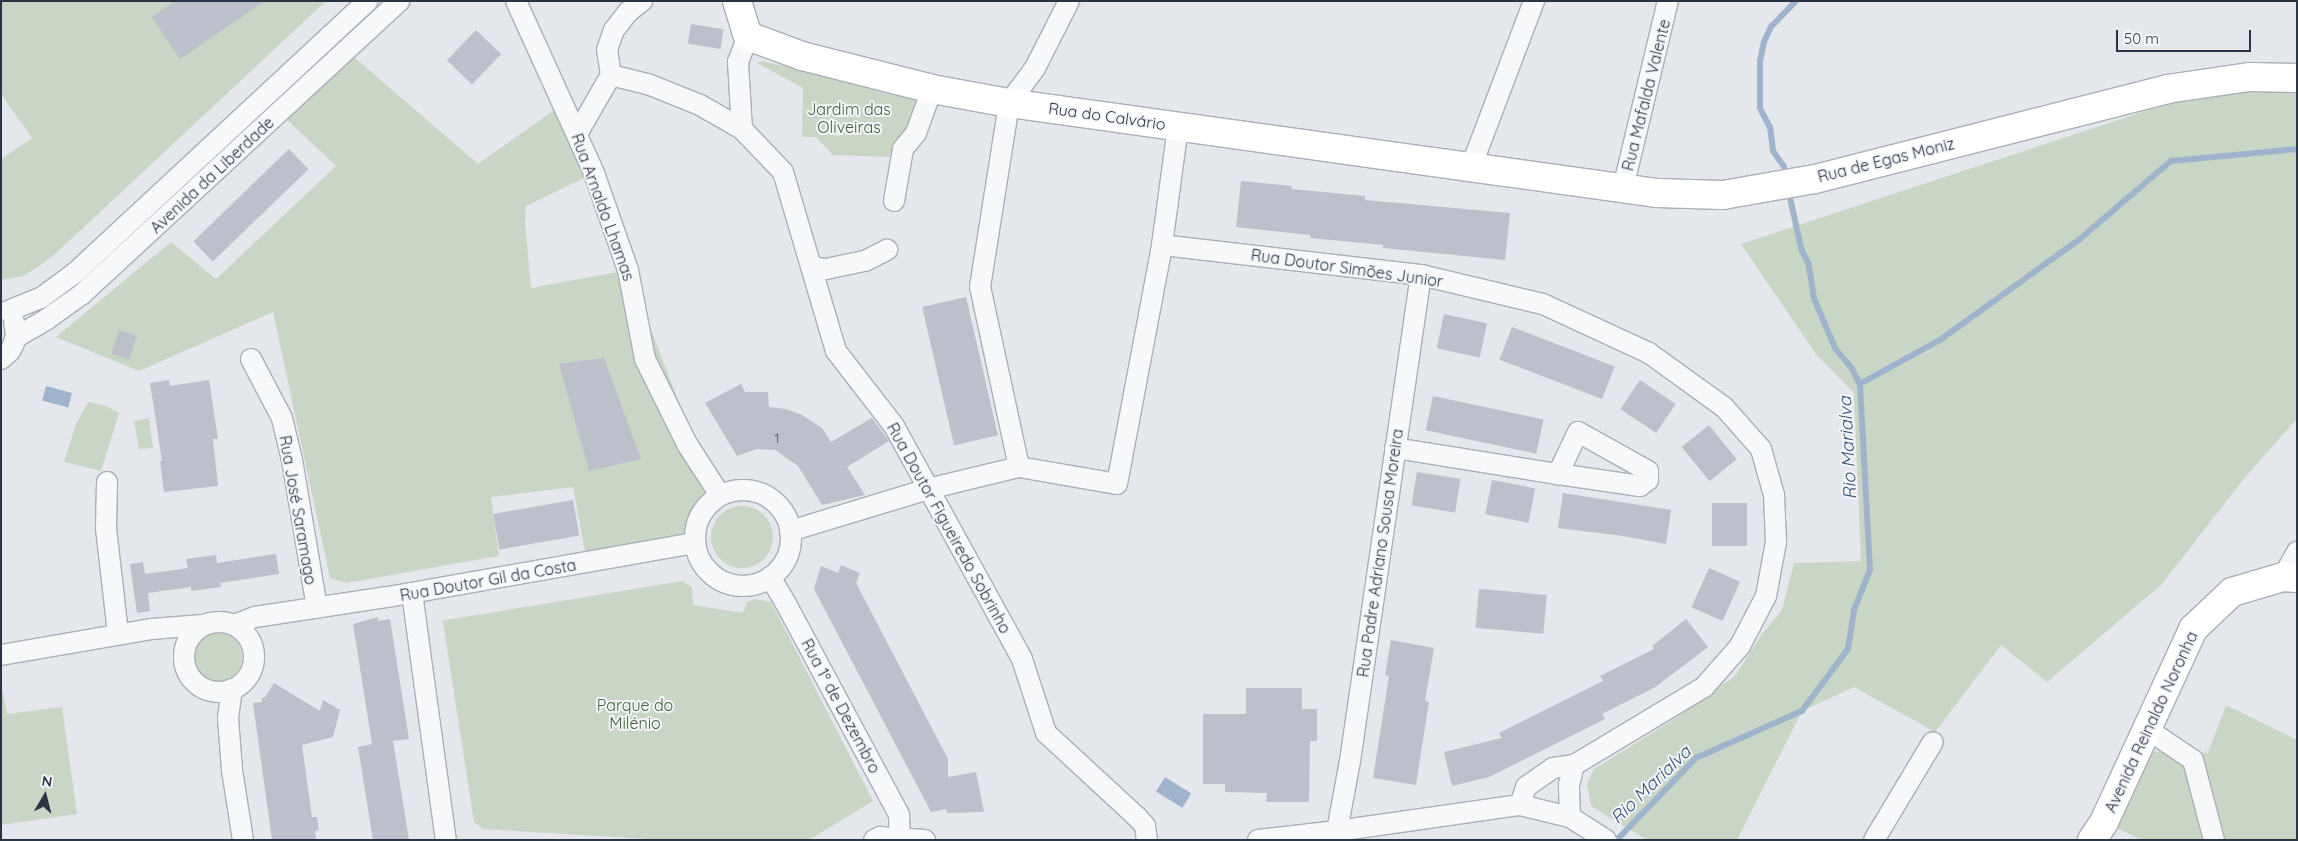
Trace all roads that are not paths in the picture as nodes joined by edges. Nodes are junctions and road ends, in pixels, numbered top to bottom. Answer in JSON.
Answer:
{"nodes":[{"id":1,"x":368,"y":1,"type":"edge"},
{"id":2,"x":399,"y":1,"type":"edge"},
{"id":3,"x":516,"y":1,"type":"edge"},
{"id":4,"x":642,"y":1,"type":"edge"},
{"id":5,"x":1069,"y":1,"type":"edge"},
{"id":6,"x":1534,"y":1,"type":"edge"},
{"id":7,"x":1668,"y":1,"type":"edge"},
{"id":8,"x":736,"y":4,"type":"edge"},
{"id":9,"x":748,"y":36,"type":"junction"},
{"id":10,"x":611,"y":75,"type":"junction"},
{"id":11,"x":2297,"y":78,"type":"edge"},
{"id":12,"x":932,"y":89,"type":"junction"},
{"id":13,"x":1009,"y":103,"type":"junction"},
{"id":14,"x":1178,"y":126,"type":"junction"},
{"id":15,"x":742,"y":129,"type":"junction"},
{"id":16,"x":577,"y":134,"type":"junction"},
{"id":17,"x":1471,"y":167,"type":"junction"},
{"id":18,"x":1623,"y":188,"type":"junction"},
{"id":19,"x":894,"y":201,"type":"dead end"},
{"id":20,"x":1162,"y":245,"type":"junction"},
{"id":21,"x":887,"y":250,"type":"dead end"},
{"id":22,"x":811,"y":267,"type":"junction"},
{"id":23,"x":1421,"y":275,"type":"junction"},
{"id":24,"x":5,"y":308,"type":"edge"},
{"id":25,"x":16,"y":334,"type":"junction"},
{"id":26,"x":1,"y":359,"type":"edge"},
{"id":27,"x":251,"y":359,"type":"dead end"},
{"id":28,"x":1395,"y":448,"type":"junction"},
{"id":29,"x":1019,"y":467,"type":"junction"},
{"id":30,"x":1558,"y":474,"type":"dead end"},
{"id":31,"x":107,"y":482,"type":"dead end"},
{"id":32,"x":928,"y":489,"type":"junction"},
{"id":33,"x":720,"y":496,"type":"junction"},
{"id":34,"x":790,"y":531,"type":"junction"},
{"id":35,"x":695,"y":543,"type":"junction"},
{"id":36,"x":2297,"y":552,"type":"edge"},
{"id":37,"x":770,"y":577,"type":"junction"},
{"id":38,"x":2290,"y":578,"type":"edge"},
{"id":39,"x":412,"y":593,"type":"junction"},
{"id":40,"x":317,"y":608,"type":"junction"},
{"id":41,"x":280,"y":614,"type":"junction"},
{"id":42,"x":203,"y":625,"type":"junction"},
{"id":43,"x":234,"y":625,"type":"junction"},
{"id":44,"x":151,"y":629,"type":"junction"},
{"id":45,"x":118,"y":634,"type":"junction"},
{"id":46,"x":253,"y":648,"type":"junction"},
{"id":47,"x":184,"y":650,"type":"junction"},
{"id":48,"x":1,"y":654,"type":"edge"},
{"id":49,"x":232,"y":690,"type":"junction"},
{"id":50,"x":211,"y":691,"type":"junction"},
{"id":51,"x":228,"y":718,"type":"junction"},
{"id":52,"x":2147,"y":729,"type":"junction"},
{"id":53,"x":1933,"y":742,"type":"dead end"},
{"id":54,"x":1574,"y":765,"type":"junction"},
{"id":55,"x":1520,"y":805,"type":"junction"},
{"id":56,"x":1570,"y":817,"type":"junction"},
{"id":57,"x":1337,"y":831,"type":"junction"},
{"id":58,"x":900,"y":838,"type":"junction"},
{"id":59,"x":243,"y":840,"type":"edge"},
{"id":60,"x":446,"y":840,"type":"edge"},
{"id":61,"x":874,"y":840,"type":"edge"},
{"id":62,"x":925,"y":840,"type":"edge"},
{"id":63,"x":1147,"y":840,"type":"edge"},
{"id":64,"x":1258,"y":840,"type":"edge"},
{"id":65,"x":1606,"y":840,"type":"edge"},
{"id":66,"x":1874,"y":840,"type":"edge"},
{"id":67,"x":2092,"y":840,"type":"edge"},
{"id":68,"x":2214,"y":840,"type":"edge"}],
"edges":[{"from":1,"to":24,"type":"street","name":"Avenida da Liberdade"},
{"from":2,"to":25,"type":"street","name":"Avenida da Liberdade"},
{"from":3,"to":16,"type":"street","name":"Rua Arnaldo Lhamas"},
{"from":4,"to":10,"type":"street"},
{"from":5,"to":13,"type":"street"},
{"from":6,"to":17,"type":"street"},
{"from":7,"to":18,"type":"street","name":"Rua Mafalda Valente"},
{"from":8,"to":9,"type":"street"},
{"from":9,"to":12,"type":"street","name":"Rua do Calvário"},
{"from":9,"to":15,"type":"street"},
{"from":10,"to":15,"type":"street","name":"Rua Doutor Figueiredo Sobrinho"},
{"from":10,"to":16,"type":"street"},
{"from":11,"to":18,"type":"street","name":"Rua de Egas Moniz"},
{"from":12,"to":13,"type":"street","name":"Rua do Calvário"},
{"from":12,"to":19,"type":"street"},
{"from":13,"to":14,"type":"street","name":"Rua do Calvário"},
{"from":13,"to":29,"type":"street"},
{"from":14,"to":17,"type":"street","name":"Rua do Calvário"},
{"from":14,"to":20,"type":"street"},
{"from":15,"to":22,"type":"street","name":"Rua Doutor Figueiredo Sobrinho"},
{"from":16,"to":33,"type":"street","name":"Rua Arnaldo Lhamas"},
{"from":17,"to":18,"type":"street","name":"Rua de Egas Moniz"},
{"from":20,"to":23,"type":"street","name":"Rua Doutor Simões Junior"},
{"from":20,"to":29,"type":"street"},
{"from":21,"to":22,"type":"street"},
{"from":22,"to":32,"type":"street","name":"Rua Doutor Figueiredo Sobrinho"},
{"from":23,"to":28,"type":"street","name":"Rua Padre Adriano Sousa Moreira"},
{"from":23,"to":54,"type":"street","name":"Rua Doutor Simões Junior"},
{"from":24,"to":25,"type":"street"},
{"from":25,"to":26,"type":"street"},
{"from":27,"to":40,"type":"street","name":"Rua José Saramago"},
{"from":28,"to":30,"type":"street"},
{"from":28,"to":57,"type":"street","name":"Rua Padre Adriano Sousa Moreira"},
{"from":29,"to":32,"type":"street"},
{"from":31,"to":45,"type":"street"},
{"from":32,"to":34,"type":"street"},
{"from":32,"to":63,"type":"street","name":"Rua Doutor Figueiredo Sobrinho"},
{"from":33,"to":34,"type":"street"},
{"from":33,"to":35,"type":"street"},
{"from":34,"to":37,"type":"street"},
{"from":35,"to":37,"type":"street"},
{"from":35,"to":39,"type":"street","name":"Rua Doutor Gil da Costa"},
{"from":36,"to":38,"type":"street"},
{"from":37,"to":58,"type":"street","name":"Rua 1º de Dezembro"},
{"from":38,"to":52,"type":"street","name":"Avenida Reinaldo Noronha"},
{"from":39,"to":40,"type":"street","name":"Rua Doutor Gil da Costa"},
{"from":39,"to":60,"type":"street"},
{"from":40,"to":41,"type":"street","name":"Rua Doutor Gil da Costa"},
{"from":41,"to":43,"type":"street","name":"Rua Doutor Gil da Costa"},
{"from":41,"to":46,"type":"street"},
{"from":42,"to":43,"type":"street"},
{"from":42,"to":44,"type":"street"},
{"from":42,"to":47,"type":"street"},
{"from":43,"to":46,"type":"street"},
{"from":44,"to":45,"type":"street"},
{"from":44,"to":47,"type":"street"},
{"from":45,"to":48,"type":"street"},
{"from":46,"to":49,"type":"street"},
{"from":47,"to":50,"type":"street"},
{"from":49,"to":50,"type":"street"},
{"from":49,"to":51,"type":"street"},
{"from":50,"to":51,"type":"street"},
{"from":51,"to":59,"type":"street"},
{"from":52,"to":67,"type":"street","name":"Avenida Reinaldo Noronha"},
{"from":52,"to":68,"type":"street"},
{"from":53,"to":66,"type":"street"},
{"from":54,"to":55,"type":"street","name":"Rua Doutor Simões Junior"},
{"from":54,"to":56,"type":"street"},
{"from":55,"to":56,"type":"street"},
{"from":55,"to":57,"type":"street"},
{"from":56,"to":65,"type":"street"},
{"from":57,"to":64,"type":"street"},
{"from":58,"to":61,"type":"street"},
{"from":58,"to":62,"type":"street"}]}
